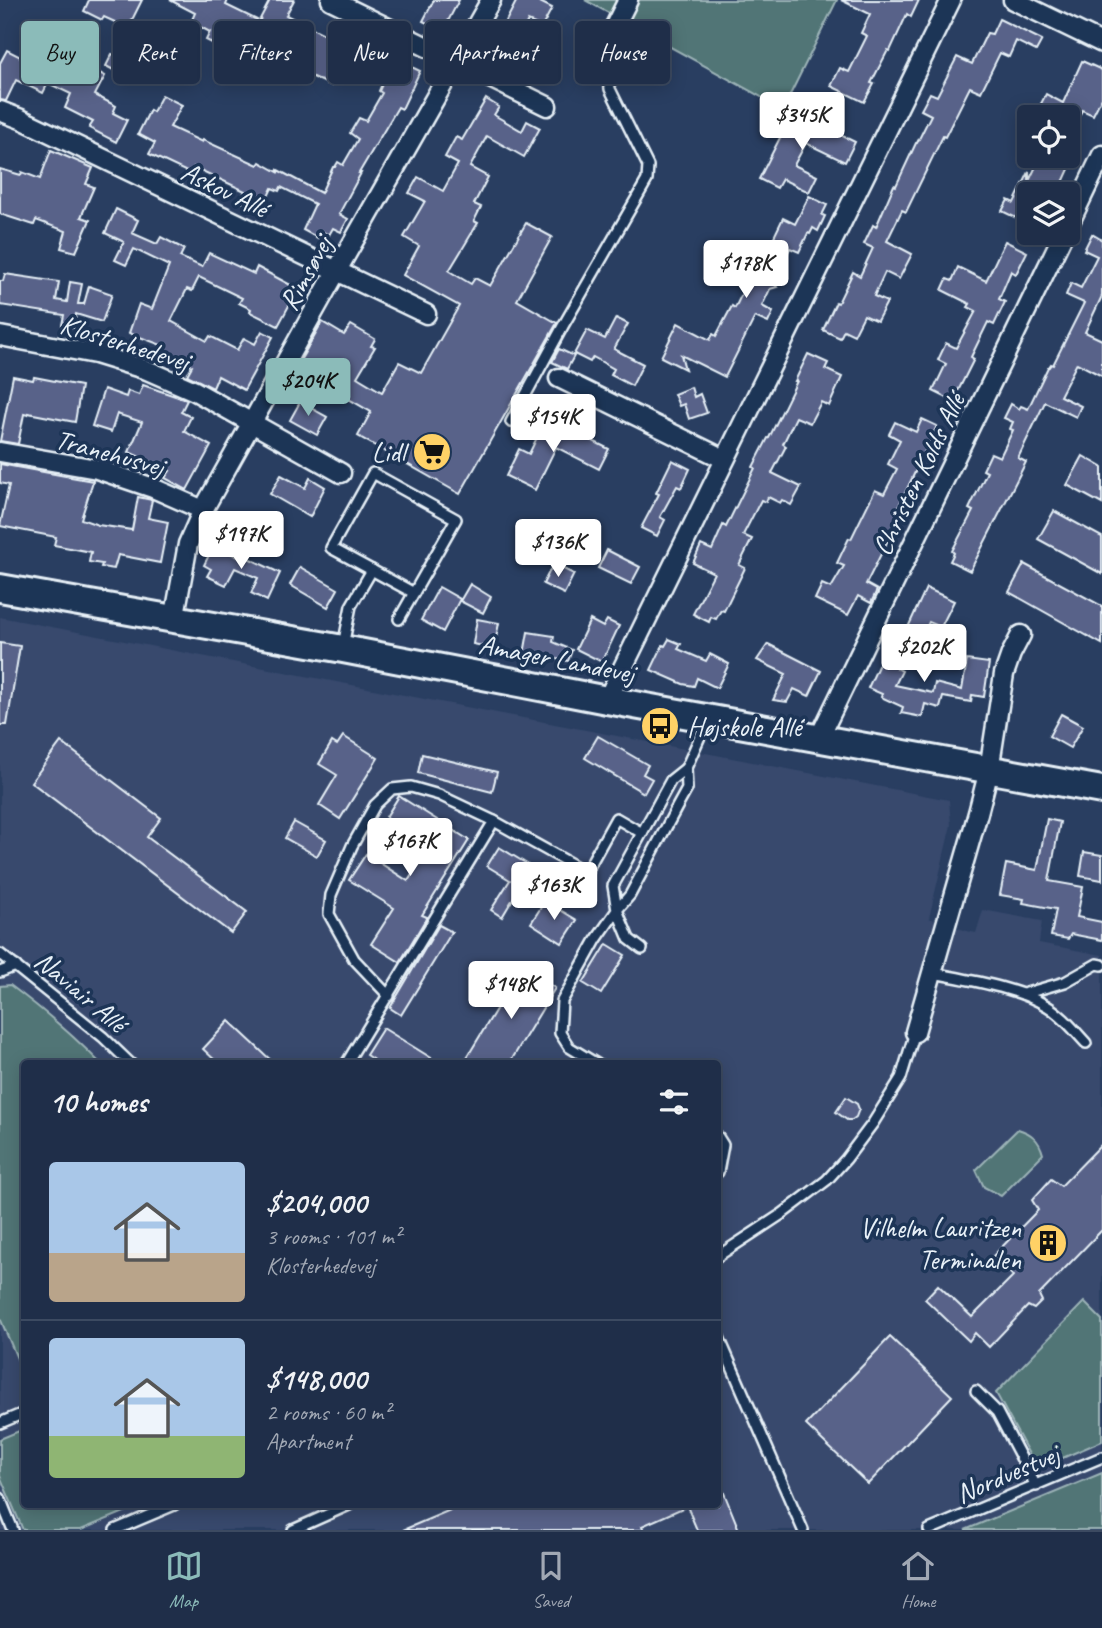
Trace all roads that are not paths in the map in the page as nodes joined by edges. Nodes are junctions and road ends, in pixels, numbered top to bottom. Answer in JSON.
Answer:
{"nodes":[{"id":1,"x":331,"y":0,"type":"edge"},
{"id":2,"x":491,"y":0,"type":"edge"},
{"id":3,"x":628,"y":0,"type":"edge"},
{"id":4,"x":951,"y":0,"type":"edge"},
{"id":5,"x":1013,"y":0,"type":"edge"},
{"id":6,"x":479,"y":21,"type":"edge"},
{"id":7,"x":618,"y":21,"type":"edge"},
{"id":8,"x":1102,"y":43,"type":"edge"},
{"id":9,"x":425,"y":46,"type":"edge"},
{"id":10,"x":443,"y":84,"type":"edge"},
{"id":11,"x":503,"y":84,"type":"edge"},
{"id":12,"x":610,"y":84,"type":"edge"},
{"id":13,"x":547,"y":106,"type":"dead end"},
{"id":14,"x":0,"y":111,"type":"edge"},
{"id":15,"x":1102,"y":155,"type":"edge"},
{"id":16,"x":1080,"y":201,"type":"edge"},
{"id":17,"x":1058,"y":245,"type":"edge"},
{"id":18,"x":336,"y":272,"type":"junction"},
{"id":19,"x":426,"y":314,"type":"dead end"},
{"id":20,"x":0,"y":336,"type":"edge"},
{"id":21,"x":559,"y":378,"type":"dead end"},
{"id":22,"x":252,"y":421,"type":"junction"},
{"id":23,"x":511,"y":422,"type":"dead end"},
{"id":24,"x":0,"y":452,"type":"edge"},
{"id":25,"x":724,"y":459,"type":"junction"},
{"id":26,"x":341,"y":472,"type":"dead end"},
{"id":27,"x":203,"y":510,"type":"junction"},
{"id":28,"x":372,"y":570,"type":"junction"},
{"id":29,"x":0,"y":588,"type":"edge"},
{"id":30,"x":414,"y":593,"type":"junction"},
{"id":31,"x":399,"y":619,"type":"dead end"},
{"id":32,"x":174,"y":620,"type":"junction"},
{"id":33,"x":1021,"y":635,"type":"dead end"},
{"id":34,"x":343,"y":649,"type":"junction"},
{"id":35,"x":607,"y":700,"type":"junction"},
{"id":36,"x":709,"y":718,"type":"junction"},
{"id":37,"x":819,"y":738,"type":"junction"},
{"id":38,"x":686,"y":768,"type":"junction"},
{"id":39,"x":989,"y":770,"type":"junction"},
{"id":40,"x":1102,"y":790,"type":"edge"},
{"id":41,"x":494,"y":821,"type":"junction"},
{"id":42,"x":642,"y":833,"type":"junction"},
{"id":43,"x":617,"y":910,"type":"junction"},
{"id":44,"x":642,"y":949,"type":"dead end"},
{"id":45,"x":0,"y":954,"type":"edge"},
{"id":46,"x":1102,"y":965,"type":"edge"},
{"id":47,"x":16,"y":966,"type":"junction"},
{"id":48,"x":0,"y":972,"type":"edge"},
{"id":49,"x":933,"y":973,"type":"junction"},
{"id":50,"x":1023,"y":994,"type":"junction"},
{"id":51,"x":389,"y":996,"type":"junction"},
{"id":52,"x":915,"y":1032,"type":"joint"},
{"id":53,"x":1086,"y":1043,"type":"dead end"},
{"id":54,"x":127,"y":1060,"type":"edge"},
{"id":55,"x":349,"y":1060,"type":"edge"},
{"id":56,"x":590,"y":1060,"type":"edge"},
{"id":57,"x":721,"y":1254,"type":"edge"},
{"id":58,"x":721,"y":1342,"type":"edge"},
{"id":59,"x":976,"y":1391,"type":"dead end"},
{"id":60,"x":21,"y":1414,"type":"edge"},
{"id":61,"x":0,"y":1423,"type":"edge"},
{"id":62,"x":1102,"y":1457,"type":"edge"},
{"id":63,"x":1036,"y":1486,"type":"junction"},
{"id":64,"x":0,"y":1498,"type":"edge"},
{"id":65,"x":167,"y":1508,"type":"edge"},
{"id":66,"x":342,"y":1508,"type":"edge"},
{"id":67,"x":13,"y":1530,"type":"edge"},
{"id":68,"x":115,"y":1530,"type":"edge"},
{"id":69,"x":293,"y":1530,"type":"edge"},
{"id":70,"x":803,"y":1530,"type":"edge"},
{"id":71,"x":929,"y":1530,"type":"edge"}],
"edges":[{"from":1,"to":9,"type":"street"},
{"from":2,"to":6,"type":"street","name":"Rimsøvej"},
{"from":3,"to":7,"type":"street"},
{"from":4,"to":25,"type":"street"},
{"from":5,"to":8,"type":"street"},
{"from":10,"to":18,"type":"street","name":"Rimsøvej"},
{"from":11,"to":13,"type":"street"},
{"from":12,"to":23,"type":"lane"},
{"from":14,"to":18,"type":"street","name":"Askov Allé"},
{"from":15,"to":16,"type":"street"},
{"from":17,"to":37,"type":"street","name":"Christen Kolds Allé"},
{"from":18,"to":19,"type":"street","name":"Askov Allé"},
{"from":18,"to":22,"type":"street","name":"Rimsøvej"},
{"from":20,"to":22,"type":"street","name":"Klosterhedevej"},
{"from":21,"to":25,"type":"street"},
{"from":22,"to":26,"type":"street","name":"Klosterhedevej"},
{"from":22,"to":27,"type":"street","name":"Rimsøvej"},
{"from":24,"to":27,"type":"street","name":"Tranehusvej"},
{"from":25,"to":35,"type":"street"},
{"from":27,"to":32,"type":"street","name":"Rimsøvej"},
{"from":28,"to":30,"type":"lane"},
{"from":28,"to":30,"type":"lane"},
{"from":28,"to":34,"type":"lane"},
{"from":29,"to":32,"type":"street","name":"Amager Landevej"},
{"from":30,"to":31,"type":"lane"},
{"from":32,"to":34,"type":"street","name":"Amager Landevej"},
{"from":33,"to":39,"type":"street"},
{"from":34,"to":35,"type":"street","name":"Amager Landevej"},
{"from":35,"to":36,"type":"street","name":"Amager Landevej"},
{"from":36,"to":37,"type":"street","name":"Amager Landevej"},
{"from":36,"to":38,"type":"lane"},
{"from":37,"to":39,"type":"street","name":"Amager Landevej"},
{"from":38,"to":42,"type":"lane"},
{"from":38,"to":43,"type":"lane"},
{"from":39,"to":40,"type":"street","name":"Amager Landevej"},
{"from":39,"to":49,"type":"street"},
{"from":41,"to":42,"type":"lane"},
{"from":41,"to":51,"type":"lane"},
{"from":41,"to":51,"type":"lane"},
{"from":42,"to":43,"type":"lane"},
{"from":43,"to":44,"type":"lane"},
{"from":43,"to":56,"type":"lane"},
{"from":45,"to":47,"type":"lane","name":"Naviair Allé"},
{"from":46,"to":50,"type":"lane"},
{"from":47,"to":48,"type":"lane"},
{"from":47,"to":54,"type":"lane","name":"Naviair Allé"},
{"from":49,"to":50,"type":"lane"},
{"from":49,"to":52,"type":"street"},
{"from":50,"to":53,"type":"lane"},
{"from":51,"to":55,"type":"lane"},
{"from":52,"to":57,"type":"lane"},
{"from":58,"to":70,"type":"lane"},
{"from":59,"to":63,"type":"lane"},
{"from":60,"to":61,"type":"lane"},
{"from":62,"to":63,"type":"lane","name":"Nordvestvej"},
{"from":63,"to":71,"type":"lane","name":"Nordvestvej"},
{"from":64,"to":67,"type":"lane"},
{"from":65,"to":68,"type":"lane"},
{"from":66,"to":69,"type":"lane"}]}
